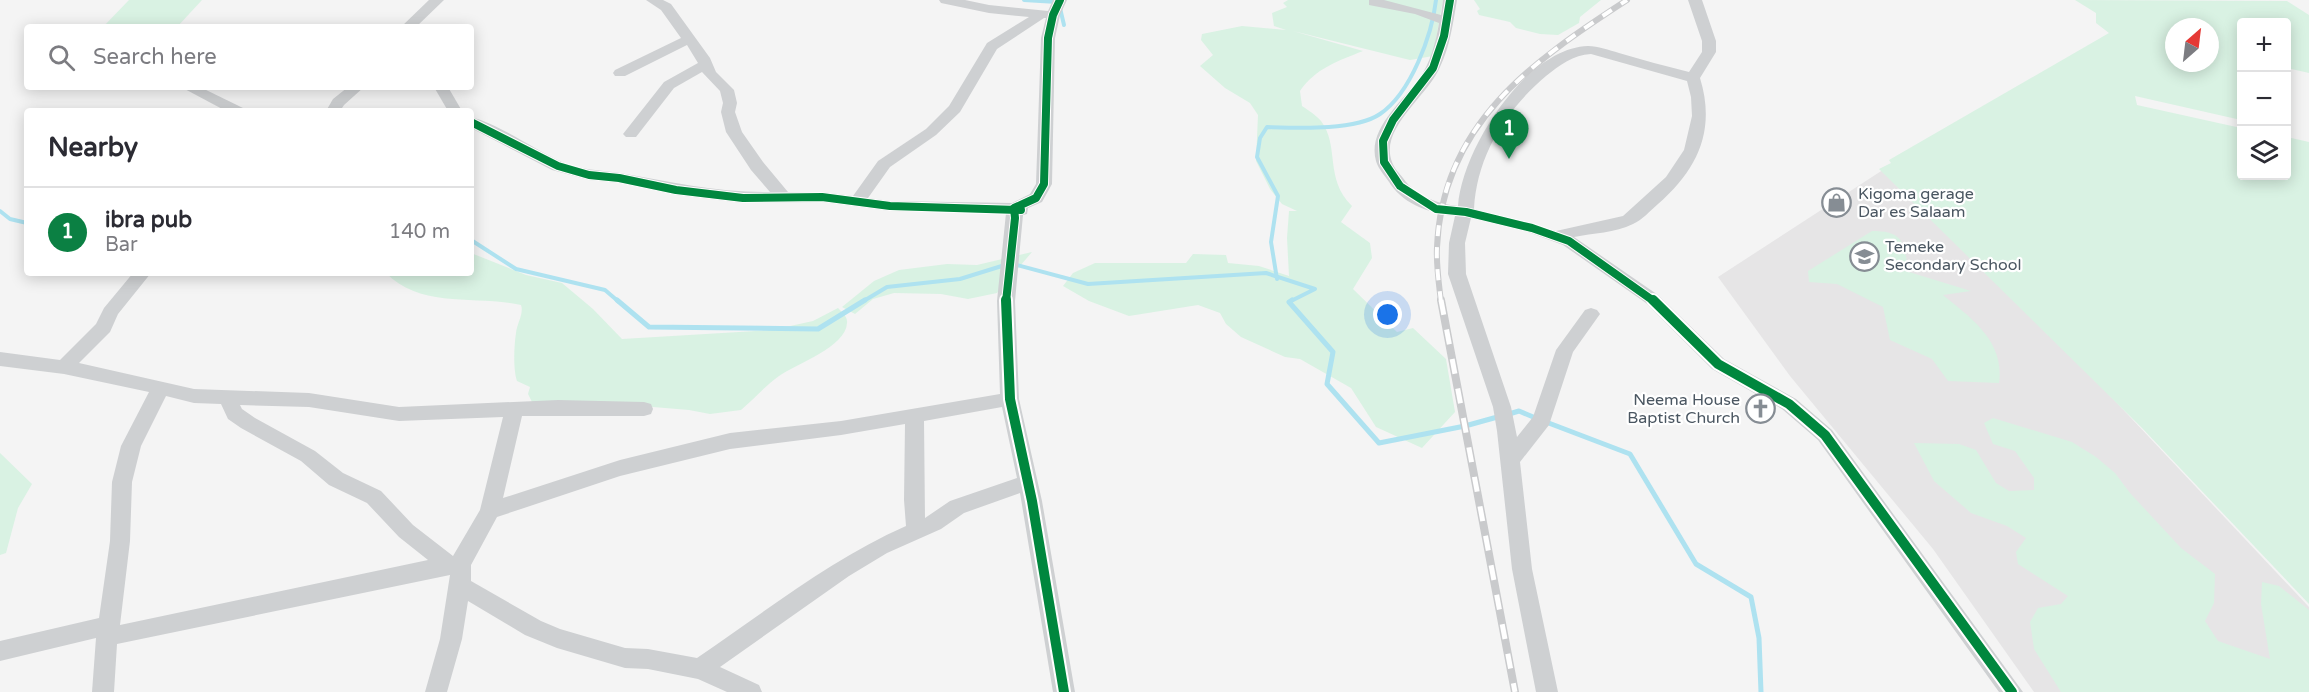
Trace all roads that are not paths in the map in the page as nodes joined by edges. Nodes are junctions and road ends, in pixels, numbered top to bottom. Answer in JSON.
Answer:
{"nodes":[{"id":1,"x":437,"y":0,"type":"edge"},
{"id":2,"x":946,"y":0,"type":"edge"},
{"id":3,"x":1060,"y":0,"type":"edge"},
{"id":4,"x":1450,"y":0,"type":"edge"},
{"id":5,"x":1695,"y":0,"type":"edge"},
{"id":6,"x":662,"y":1,"type":"edge"},
{"id":7,"x":1374,"y":2,"type":"dead end"},
{"id":8,"x":1047,"y":14,"type":"junction"},
{"id":9,"x":1446,"y":21,"type":"junction"},
{"id":10,"x":411,"y":24,"type":"edge"},
{"id":11,"x":689,"y":39,"type":"junction"},
{"id":12,"x":706,"y":64,"type":"junction"},
{"id":13,"x":620,"y":73,"type":"dead end"},
{"id":14,"x":1693,"y":78,"type":"junction"},
{"id":15,"x":194,"y":90,"type":"edge"},
{"id":16,"x":353,"y":90,"type":"edge"},
{"id":17,"x":443,"y":90,"type":"edge"},
{"id":18,"x":232,"y":108,"type":"edge"},
{"id":19,"x":335,"y":108,"type":"edge"},
{"id":20,"x":453,"y":108,"type":"edge"},
{"id":21,"x":474,"y":124,"type":"edge"},
{"id":22,"x":631,"y":134,"type":"dead end"},
{"id":23,"x":783,"y":197,"type":"junction"},
{"id":24,"x":859,"y":200,"type":"junction"},
{"id":25,"x":1017,"y":209,"type":"junction"},
{"id":26,"x":1465,"y":211,"type":"junction"},
{"id":27,"x":1558,"y":236,"type":"junction"},
{"id":28,"x":140,"y":276,"type":"edge"},
{"id":29,"x":1592,"y":314,"type":"dead end"},
{"id":30,"x":0,"y":359,"type":"edge"},
{"id":31,"x":64,"y":367,"type":"junction"},
{"id":32,"x":160,"y":388,"type":"junction"},
{"id":33,"x":228,"y":399,"type":"junction"},
{"id":34,"x":1010,"y":399,"type":"junction"},
{"id":35,"x":514,"y":409,"type":"junction"},
{"id":36,"x":644,"y":409,"type":"dead end"},
{"id":37,"x":914,"y":414,"type":"junction"},
{"id":38,"x":1509,"y":462,"type":"junction"},
{"id":39,"x":1028,"y":482,"type":"junction"},
{"id":40,"x":490,"y":511,"type":"junction"},
{"id":41,"x":917,"y":529,"type":"junction"},
{"id":42,"x":455,"y":564,"type":"junction"},
{"id":43,"x":460,"y":586,"type":"junction"},
{"id":44,"x":108,"y":631,"type":"junction"},
{"id":45,"x":0,"y":651,"type":"edge"},
{"id":46,"x":700,"y":669,"type":"junction"},
{"id":47,"x":103,"y":692,"type":"edge"},
{"id":48,"x":436,"y":692,"type":"edge"},
{"id":49,"x":751,"y":692,"type":"edge"},
{"id":50,"x":1064,"y":692,"type":"edge"},
{"id":51,"x":1547,"y":692,"type":"edge"},
{"id":52,"x":2012,"y":692,"type":"edge"}],
"edges":[{"from":1,"to":10,"type":"street"},
{"from":2,"to":8,"type":"street"},
{"from":3,"to":8,"type":"street"},
{"from":4,"to":9,"type":"street"},
{"from":5,"to":14,"type":"street"},
{"from":6,"to":11,"type":"street"},
{"from":7,"to":9,"type":"street"},
{"from":8,"to":24,"type":"street"},
{"from":8,"to":25,"type":"street"},
{"from":9,"to":26,"type":"street"},
{"from":11,"to":12,"type":"street"},
{"from":11,"to":13,"type":"street"},
{"from":12,"to":22,"type":"street"},
{"from":12,"to":23,"type":"street"},
{"from":14,"to":26,"type":"street"},
{"from":14,"to":27,"type":"street"},
{"from":15,"to":18,"type":"street"},
{"from":16,"to":19,"type":"street"},
{"from":17,"to":20,"type":"street"},
{"from":21,"to":23,"type":"street"},
{"from":23,"to":24,"type":"street"},
{"from":24,"to":25,"type":"street"},
{"from":25,"to":34,"type":"street"},
{"from":26,"to":27,"type":"street"},
{"from":26,"to":38,"type":"street"},
{"from":27,"to":52,"type":"street"},
{"from":28,"to":31,"type":"street"},
{"from":29,"to":38,"type":"street"},
{"from":30,"to":31,"type":"street"},
{"from":31,"to":32,"type":"street"},
{"from":32,"to":33,"type":"street"},
{"from":32,"to":44,"type":"street"},
{"from":33,"to":35,"type":"street"},
{"from":33,"to":42,"type":"street"},
{"from":34,"to":37,"type":"street"},
{"from":34,"to":39,"type":"street"},
{"from":35,"to":36,"type":"street"},
{"from":35,"to":40,"type":"street"},
{"from":37,"to":40,"type":"street"},
{"from":37,"to":41,"type":"street"},
{"from":38,"to":51,"type":"street"},
{"from":39,"to":41,"type":"street"},
{"from":39,"to":50,"type":"street"},
{"from":40,"to":42,"type":"street"},
{"from":41,"to":46,"type":"street"},
{"from":42,"to":43,"type":"street"},
{"from":42,"to":44,"type":"street"},
{"from":43,"to":46,"type":"street"},
{"from":43,"to":48,"type":"street"},
{"from":44,"to":45,"type":"street"},
{"from":44,"to":47,"type":"street"},
{"from":46,"to":49,"type":"street"}]}
